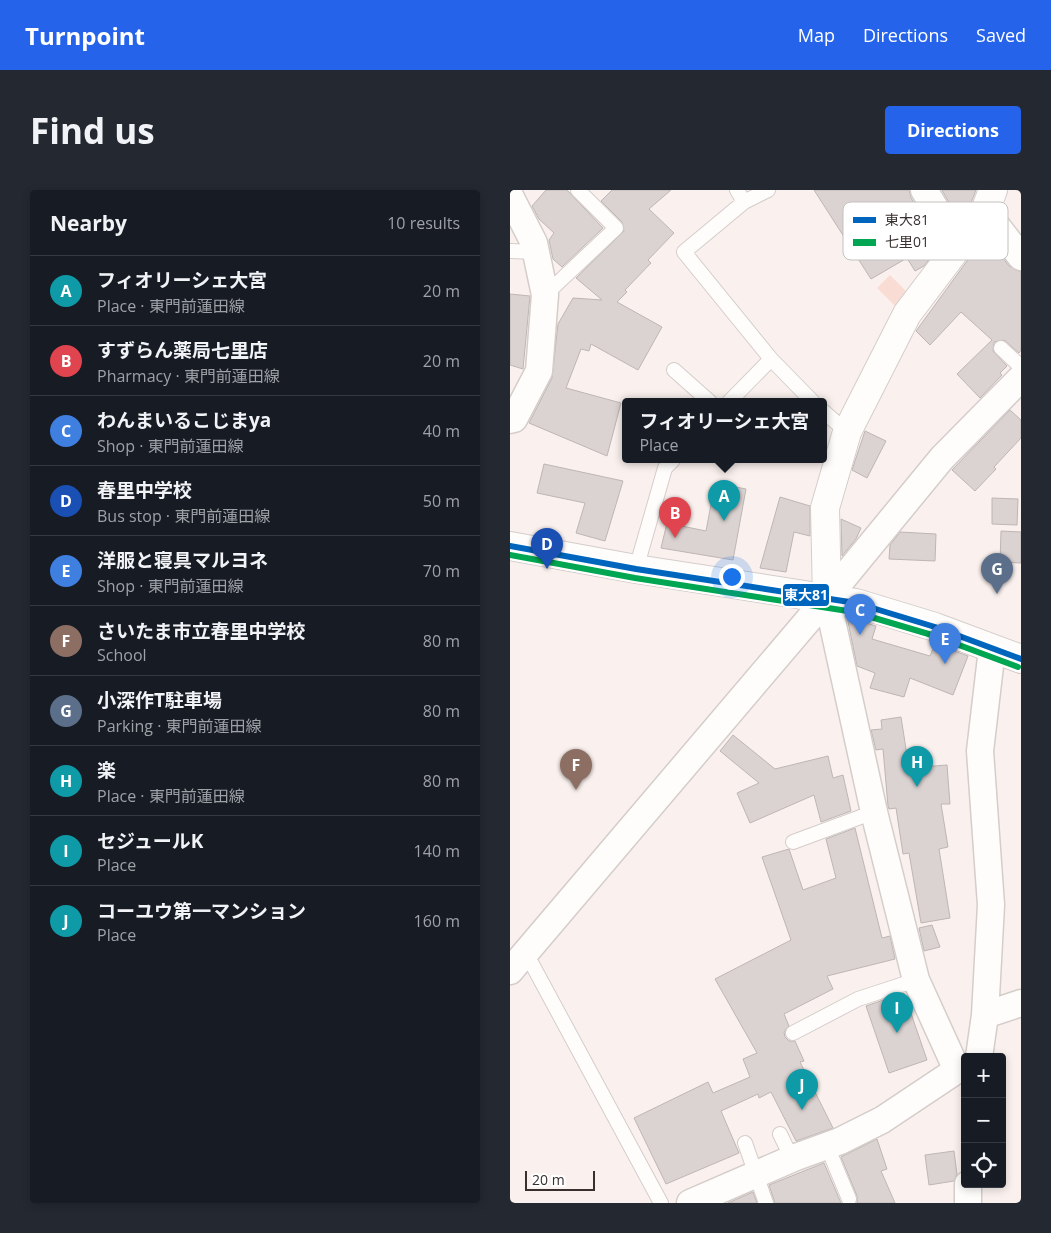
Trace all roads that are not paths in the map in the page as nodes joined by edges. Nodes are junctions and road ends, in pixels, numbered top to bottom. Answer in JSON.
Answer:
{"nodes":[{"id":1,"x":578,"y":190,"type":"edge"},
{"id":2,"x":768,"y":190,"type":"edge"},
{"id":3,"x":924,"y":190,"type":"edge"},
{"id":4,"x":510,"y":196,"type":"edge"},
{"id":5,"x":741,"y":196,"type":"edge"},
{"id":6,"x":931,"y":202,"type":"edge"},
{"id":7,"x":1008,"y":230,"type":"edge"},
{"id":8,"x":1017,"y":244,"type":"edge"},
{"id":9,"x":510,"y":251,"type":"edge"},
{"id":10,"x":536,"y":252,"type":"junction"},
{"id":11,"x":949,"y":260,"type":"edge"},
{"id":12,"x":545,"y":295,"type":"junction"},
{"id":13,"x":1001,"y":348,"type":"dead end"},
{"id":14,"x":771,"y":359,"type":"junction"},
{"id":15,"x":1021,"y":367,"type":"edge"},
{"id":16,"x":674,"y":370,"type":"dead end"},
{"id":17,"x":1021,"y":378,"type":"edge"},
{"id":18,"x":706,"y":398,"type":"edge"},
{"id":19,"x":733,"y":398,"type":"edge"},
{"id":20,"x":809,"y":398,"type":"edge"},
{"id":21,"x":827,"y":414,"type":"edge"},
{"id":22,"x":510,"y":420,"type":"edge"},
{"id":23,"x":847,"y":432,"type":"junction"},
{"id":24,"x":670,"y":463,"type":"edge"},
{"id":25,"x":510,"y":546,"type":"edge"},
{"id":26,"x":636,"y":569,"type":"junction"},
{"id":27,"x":827,"y":598,"type":"junction"},
{"id":28,"x":992,"y":649,"type":"junction"},
{"id":29,"x":1021,"y":659,"type":"edge"},
{"id":30,"x":874,"y":812,"type":"junction"},
{"id":31,"x":793,"y":842,"type":"dead end"},
{"id":32,"x":518,"y":962,"type":"edge"},
{"id":33,"x":916,"y":980,"type":"junction"},
{"id":34,"x":1021,"y":1004,"type":"edge"},
{"id":35,"x":985,"y":1015,"type":"junction"},
{"id":36,"x":794,"y":1033,"type":"dead end"},
{"id":37,"x":971,"y":1053,"type":"edge"},
{"id":38,"x":961,"y":1055,"type":"edge"},
{"id":39,"x":961,"y":1069,"type":"edge"},
{"id":40,"x":780,"y":1134,"type":"dead end"},
{"id":41,"x":745,"y":1143,"type":"dead end"},
{"id":42,"x":827,"y":1146,"type":"junction"},
{"id":43,"x":792,"y":1159,"type":"junction"},
{"id":44,"x":756,"y":1174,"type":"junction"},
{"id":45,"x":968,"y":1188,"type":"edge"},
{"id":46,"x":849,"y":1199,"type":"dead end"},
{"id":47,"x":693,"y":1202,"type":"edge"},
{"id":48,"x":661,"y":1203,"type":"edge"},
{"id":49,"x":766,"y":1203,"type":"edge"},
{"id":50,"x":968,"y":1203,"type":"edge"}],
"edges":[{"from":1,"to":12,"type":"lane"},
{"from":2,"to":5,"type":"lane"},
{"from":3,"to":6,"type":"street"},
{"from":4,"to":10,"type":"street"},
{"from":5,"to":14,"type":"lane"},
{"from":7,"to":8,"type":"street"},
{"from":9,"to":10,"type":"lane"},
{"from":10,"to":12,"type":"street"},
{"from":11,"to":23,"type":"main road"},
{"from":12,"to":22,"type":"street"},
{"from":13,"to":15,"type":"lane"},
{"from":14,"to":19,"type":"lane"},
{"from":14,"to":20,"type":"lane"},
{"from":16,"to":18,"type":"lane"},
{"from":17,"to":27,"type":"street"},
{"from":21,"to":23,"type":"lane"},
{"from":23,"to":27,"type":"main road"},
{"from":24,"to":26,"type":"lane"},
{"from":25,"to":26,"type":"main road"},
{"from":26,"to":27,"type":"main road"},
{"from":27,"to":28,"type":"main road"},
{"from":27,"to":30,"type":"street"},
{"from":27,"to":32,"type":"street"},
{"from":28,"to":29,"type":"main road"},
{"from":28,"to":35,"type":"street"},
{"from":30,"to":31,"type":"lane"},
{"from":30,"to":33,"type":"street"},
{"from":32,"to":48,"type":"lane"},
{"from":33,"to":36,"type":"lane"},
{"from":33,"to":38,"type":"street"},
{"from":34,"to":35,"type":"street"},
{"from":35,"to":37,"type":"street"},
{"from":39,"to":42,"type":"street"},
{"from":40,"to":43,"type":"lane"},
{"from":41,"to":44,"type":"lane"},
{"from":42,"to":43,"type":"street"},
{"from":42,"to":46,"type":"lane"},
{"from":43,"to":44,"type":"street"},
{"from":44,"to":47,"type":"street"},
{"from":44,"to":49,"type":"lane"},
{"from":45,"to":50,"type":"street"}]}
